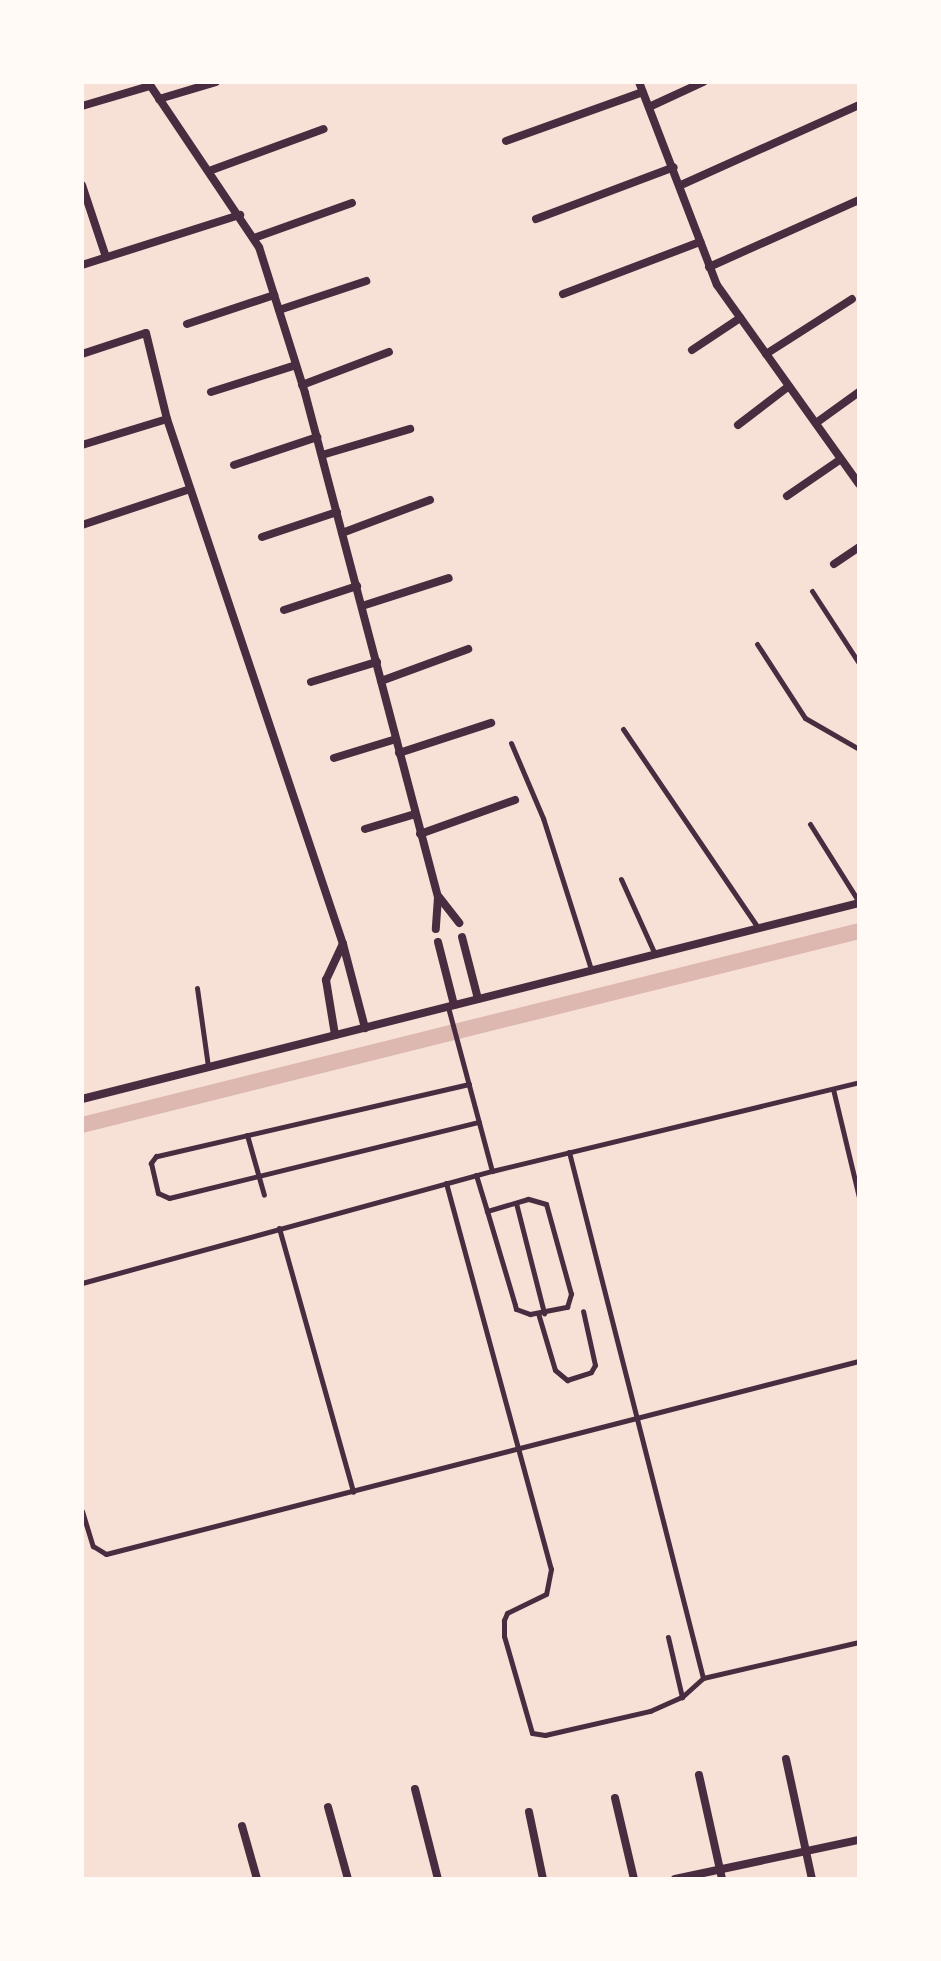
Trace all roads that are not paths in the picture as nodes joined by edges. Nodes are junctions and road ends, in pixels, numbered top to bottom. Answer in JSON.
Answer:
{"nodes":[{"id":1,"x":216,"y":82,"type":"edge"},
{"id":2,"x":639,"y":82,"type":"edge"},
{"id":3,"x":703,"y":82,"type":"edge"},
{"id":4,"x":149,"y":84,"type":"edge"},
{"id":5,"x":643,"y":92,"type":"junction"},
{"id":6,"x":159,"y":99,"type":"junction"},
{"id":7,"x":859,"y":105,"type":"edge"},
{"id":8,"x":82,"y":106,"type":"edge"},
{"id":9,"x":649,"y":107,"type":"junction"},
{"id":10,"x":324,"y":129,"type":"dead end"},
{"id":11,"x":506,"y":141,"type":"dead end"},
{"id":12,"x":674,"y":167,"type":"junction"},
{"id":13,"x":209,"y":171,"type":"junction"},
{"id":14,"x":681,"y":185,"type":"junction"},
{"id":15,"x":82,"y":187,"type":"edge"},
{"id":16,"x":859,"y":200,"type":"edge"},
{"id":17,"x":352,"y":203,"type":"dead end"},
{"id":18,"x":240,"y":215,"type":"junction"},
{"id":19,"x":536,"y":219,"type":"dead end"},
{"id":20,"x":254,"y":238,"type":"junction"},
{"id":21,"x":700,"y":242,"type":"junction"},
{"id":22,"x":106,"y":257,"type":"junction"},
{"id":23,"x":82,"y":265,"type":"edge"},
{"id":24,"x":709,"y":267,"type":"junction"},
{"id":25,"x":366,"y":281,"type":"dead end"},
{"id":26,"x":563,"y":294,"type":"dead end"},
{"id":27,"x":274,"y":295,"type":"junction"},
{"id":28,"x":852,"y":299,"type":"dead end"},
{"id":29,"x":279,"y":310,"type":"junction"},
{"id":30,"x":740,"y":318,"type":"junction"},
{"id":31,"x":187,"y":324,"type":"dead end"},
{"id":32,"x":692,"y":350,"type":"dead end"},
{"id":33,"x":389,"y":352,"type":"dead end"},
{"id":34,"x":82,"y":354,"type":"edge"},
{"id":35,"x":766,"y":354,"type":"junction"},
{"id":36,"x":296,"y":365,"type":"junction"},
{"id":37,"x":302,"y":385,"type":"junction"},
{"id":38,"x":789,"y":386,"type":"junction"},
{"id":39,"x":211,"y":392,"type":"dead end"},
{"id":40,"x":859,"y":392,"type":"edge"},
{"id":41,"x":167,"y":419,"type":"junction"},
{"id":42,"x":816,"y":423,"type":"junction"},
{"id":43,"x":738,"y":425,"type":"dead end"},
{"id":44,"x":410,"y":429,"type":"dead end"},
{"id":45,"x":317,"y":437,"type":"junction"},
{"id":46,"x":82,"y":445,"type":"edge"},
{"id":47,"x":322,"y":455,"type":"junction"},
{"id":48,"x":841,"y":459,"type":"junction"},
{"id":49,"x":234,"y":465,"type":"dead end"},
{"id":50,"x":859,"y":484,"type":"edge"},
{"id":51,"x":190,"y":489,"type":"junction"},
{"id":52,"x":787,"y":496,"type":"dead end"},
{"id":53,"x":430,"y":500,"type":"dead end"},
{"id":54,"x":337,"y":512,"type":"junction"},
{"id":55,"x":82,"y":525,"type":"edge"},
{"id":56,"x":342,"y":533,"type":"junction"},
{"id":57,"x":262,"y":537,"type":"dead end"},
{"id":58,"x":859,"y":547,"type":"edge"},
{"id":59,"x":834,"y":564,"type":"dead end"},
{"id":60,"x":449,"y":578,"type":"dead end"},
{"id":61,"x":357,"y":586,"type":"junction"},
{"id":62,"x":812,"y":591,"type":"dead end"},
{"id":63,"x":362,"y":606,"type":"junction"},
{"id":64,"x":284,"y":610,"type":"dead end"},
{"id":65,"x":757,"y":644,"type":"dead end"},
{"id":66,"x":468,"y":649,"type":"dead end"},
{"id":67,"x":377,"y":662,"type":"junction"},
{"id":68,"x":859,"y":663,"type":"edge"},
{"id":69,"x":381,"y":681,"type":"junction"},
{"id":70,"x":311,"y":682,"type":"dead end"},
{"id":71,"x":491,"y":723,"type":"dead end"},
{"id":72,"x":623,"y":729,"type":"dead end"},
{"id":73,"x":396,"y":739,"type":"junction"},
{"id":74,"x":511,"y":743,"type":"dead end"},
{"id":75,"x":859,"y":749,"type":"edge"},
{"id":76,"x":399,"y":753,"type":"junction"},
{"id":77,"x":334,"y":758,"type":"dead end"},
{"id":78,"x":515,"y":800,"type":"dead end"},
{"id":79,"x":415,"y":814,"type":"junction"},
{"id":80,"x":810,"y":824,"type":"dead end"},
{"id":81,"x":365,"y":829,"type":"dead end"},
{"id":82,"x":420,"y":834,"type":"junction"},
{"id":83,"x":621,"y":879,"type":"dead end"},
{"id":84,"x":438,"y":897,"type":"junction"},
{"id":85,"x":859,"y":902,"type":"edge"},
{"id":86,"x":459,"y":923,"type":"dead end"},
{"id":87,"x":436,"y":929,"type":"dead end"},
{"id":88,"x":759,"y":929,"type":"junction"},
{"id":89,"x":462,"y":937,"type":"dead end"},
{"id":90,"x":438,"y":942,"type":"dead end"},
{"id":91,"x":343,"y":944,"type":"junction"},
{"id":92,"x":654,"y":952,"type":"junction"},
{"id":93,"x":591,"y":969,"type":"junction"},
{"id":94,"x":197,"y":988,"type":"dead end"},
{"id":95,"x":478,"y":999,"type":"junction"},
{"id":96,"x":451,"y":1006,"type":"junction"},
{"id":97,"x":365,"y":1028,"type":"junction"},
{"id":98,"x":335,"y":1035,"type":"junction"},
{"id":99,"x":209,"y":1067,"type":"junction"},
{"id":100,"x":859,"y":1082,"type":"edge"},
{"id":101,"x":469,"y":1084,"type":"junction"},
{"id":102,"x":833,"y":1089,"type":"junction"},
{"id":103,"x":82,"y":1099,"type":"edge"},
{"id":104,"x":479,"y":1122,"type":"junction"},
{"id":105,"x":247,"y":1135,"type":"junction"},
{"id":106,"x":569,"y":1152,"type":"junction"},
{"id":107,"x":492,"y":1171,"type":"junction"},
{"id":108,"x":258,"y":1174,"type":"junction"},
{"id":109,"x":476,"y":1175,"type":"junction"},
{"id":110,"x":446,"y":1183,"type":"junction"},
{"id":111,"x":264,"y":1195,"type":"dead end"},
{"id":112,"x":859,"y":1197,"type":"edge"},
{"id":113,"x":516,"y":1203,"type":"junction"},
{"id":114,"x":487,"y":1211,"type":"junction"},
{"id":115,"x":279,"y":1228,"type":"junction"},
{"id":116,"x":82,"y":1283,"type":"edge"},
{"id":117,"x":583,"y":1311,"type":"dead end"},
{"id":118,"x":541,"y":1313,"type":"junction"},
{"id":119,"x":859,"y":1361,"type":"edge"},
{"id":120,"x":636,"y":1417,"type":"junction"},
{"id":121,"x":521,"y":1447,"type":"junction"},
{"id":122,"x":353,"y":1492,"type":"junction"},
{"id":123,"x":82,"y":1511,"type":"edge"},
{"id":124,"x":668,"y":1637,"type":"dead end"},
{"id":125,"x":859,"y":1642,"type":"edge"},
{"id":126,"x":703,"y":1678,"type":"junction"},
{"id":127,"x":682,"y":1697,"type":"junction"},
{"id":128,"x":786,"y":1759,"type":"dead end"},
{"id":129,"x":699,"y":1775,"type":"dead end"},
{"id":130,"x":415,"y":1789,"type":"dead end"},
{"id":131,"x":615,"y":1798,"type":"dead end"},
{"id":132,"x":328,"y":1807,"type":"dead end"},
{"id":133,"x":529,"y":1812,"type":"dead end"},
{"id":134,"x":242,"y":1826,"type":"dead end"},
{"id":135,"x":859,"y":1840,"type":"edge"},
{"id":136,"x":806,"y":1851,"type":"junction"},
{"id":137,"x":721,"y":1874,"type":"edge"},
{"id":138,"x":257,"y":1879,"type":"edge"},
{"id":139,"x":348,"y":1879,"type":"edge"},
{"id":140,"x":438,"y":1879,"type":"edge"},
{"id":141,"x":543,"y":1879,"type":"edge"},
{"id":142,"x":634,"y":1879,"type":"edge"},
{"id":143,"x":675,"y":1879,"type":"edge"},
{"id":144,"x":812,"y":1879,"type":"edge"}],
"edges":[{"from":1,"to":6,"type":"street"},
{"from":2,"to":5,"type":"street"},
{"from":3,"to":9,"type":"street"},
{"from":4,"to":6,"type":"street"},
{"from":4,"to":8,"type":"street"},
{"from":5,"to":9,"type":"street"},
{"from":5,"to":11,"type":"street"},
{"from":6,"to":13,"type":"street"},
{"from":7,"to":14,"type":"street"},
{"from":9,"to":12,"type":"street"},
{"from":10,"to":13,"type":"street"},
{"from":12,"to":14,"type":"street"},
{"from":12,"to":19,"type":"street"},
{"from":13,"to":18,"type":"street"},
{"from":14,"to":21,"type":"street"},
{"from":15,"to":22,"type":"street"},
{"from":16,"to":24,"type":"street"},
{"from":17,"to":20,"type":"street"},
{"from":18,"to":20,"type":"street"},
{"from":18,"to":22,"type":"street"},
{"from":20,"to":27,"type":"street"},
{"from":21,"to":24,"type":"street"},
{"from":21,"to":26,"type":"street"},
{"from":22,"to":23,"type":"street"},
{"from":24,"to":30,"type":"street"},
{"from":25,"to":29,"type":"street"},
{"from":27,"to":29,"type":"street"},
{"from":27,"to":31,"type":"street"},
{"from":28,"to":35,"type":"street"},
{"from":29,"to":36,"type":"street"},
{"from":30,"to":32,"type":"street"},
{"from":30,"to":35,"type":"street"},
{"from":33,"to":37,"type":"street"},
{"from":34,"to":41,"type":"street"},
{"from":35,"to":38,"type":"street"},
{"from":36,"to":37,"type":"street"},
{"from":36,"to":39,"type":"street"},
{"from":37,"to":45,"type":"street"},
{"from":38,"to":42,"type":"street"},
{"from":38,"to":43,"type":"street"},
{"from":40,"to":42,"type":"street"},
{"from":41,"to":46,"type":"street"},
{"from":41,"to":51,"type":"street"},
{"from":42,"to":48,"type":"street"},
{"from":44,"to":47,"type":"street"},
{"from":45,"to":47,"type":"street"},
{"from":45,"to":49,"type":"street"},
{"from":47,"to":54,"type":"street"},
{"from":48,"to":50,"type":"street"},
{"from":48,"to":52,"type":"street"},
{"from":51,"to":55,"type":"street"},
{"from":51,"to":91,"type":"street"},
{"from":53,"to":56,"type":"street"},
{"from":54,"to":56,"type":"street"},
{"from":54,"to":57,"type":"street"},
{"from":56,"to":61,"type":"street"},
{"from":58,"to":59,"type":"street"},
{"from":60,"to":63,"type":"street"},
{"from":61,"to":63,"type":"street"},
{"from":61,"to":64,"type":"street"},
{"from":62,"to":68,"type":"lane"},
{"from":63,"to":67,"type":"street"},
{"from":65,"to":75,"type":"lane"},
{"from":66,"to":69,"type":"street"},
{"from":67,"to":69,"type":"street"},
{"from":67,"to":70,"type":"street"},
{"from":69,"to":73,"type":"street"},
{"from":71,"to":76,"type":"street"},
{"from":72,"to":88,"type":"lane"},
{"from":73,"to":76,"type":"street"},
{"from":73,"to":77,"type":"street"},
{"from":74,"to":93,"type":"lane"},
{"from":76,"to":79,"type":"street"},
{"from":78,"to":82,"type":"street"},
{"from":79,"to":81,"type":"street"},
{"from":79,"to":82,"type":"street"},
{"from":80,"to":85,"type":"lane"},
{"from":82,"to":84,"type":"street"},
{"from":83,"to":92,"type":"lane"},
{"from":84,"to":86,"type":"street"},
{"from":84,"to":87,"type":"street"},
{"from":85,"to":88,"type":"street"},
{"from":88,"to":92,"type":"street"},
{"from":89,"to":95,"type":"street"},
{"from":90,"to":96,"type":"street"},
{"from":91,"to":97,"type":"street"},
{"from":91,"to":98,"type":"street"},
{"from":92,"to":93,"type":"street"},
{"from":93,"to":95,"type":"street"},
{"from":94,"to":99,"type":"lane"},
{"from":95,"to":96,"type":"street"},
{"from":96,"to":97,"type":"street"},
{"from":96,"to":101,"type":"lane"},
{"from":97,"to":98,"type":"street"},
{"from":98,"to":99,"type":"street"},
{"from":99,"to":103,"type":"street"},
{"from":100,"to":102,"type":"lane"},
{"from":101,"to":104,"type":"lane"},
{"from":101,"to":105,"type":"lane"},
{"from":102,"to":106,"type":"lane"},
{"from":102,"to":112,"type":"lane"},
{"from":104,"to":107,"type":"lane"},
{"from":104,"to":108,"type":"lane"},
{"from":105,"to":108,"type":"lane"},
{"from":105,"to":108,"type":"lane"},
{"from":106,"to":107,"type":"lane"},
{"from":106,"to":120,"type":"lane"},
{"from":107,"to":109,"type":"lane"},
{"from":108,"to":111,"type":"lane"},
{"from":109,"to":110,"type":"lane"},
{"from":109,"to":114,"type":"lane"},
{"from":110,"to":115,"type":"lane"},
{"from":110,"to":121,"type":"lane"},
{"from":113,"to":114,"type":"lane"},
{"from":113,"to":118,"type":"lane"},
{"from":113,"to":118,"type":"lane"},
{"from":114,"to":118,"type":"lane"},
{"from":115,"to":116,"type":"lane"},
{"from":115,"to":122,"type":"lane"},
{"from":117,"to":118,"type":"lane"},
{"from":119,"to":120,"type":"lane"},
{"from":120,"to":121,"type":"lane"},
{"from":120,"to":126,"type":"lane"},
{"from":121,"to":122,"type":"lane"},
{"from":121,"to":127,"type":"lane"},
{"from":122,"to":123,"type":"lane"},
{"from":124,"to":127,"type":"lane"},
{"from":125,"to":126,"type":"lane"},
{"from":126,"to":127,"type":"lane"},
{"from":128,"to":136,"type":"street"},
{"from":129,"to":137,"type":"street"},
{"from":130,"to":140,"type":"street"},
{"from":131,"to":142,"type":"street"},
{"from":132,"to":139,"type":"street"},
{"from":133,"to":141,"type":"street"},
{"from":134,"to":138,"type":"street"},
{"from":135,"to":136,"type":"street"},
{"from":136,"to":137,"type":"street"},
{"from":136,"to":144,"type":"street"},
{"from":137,"to":143,"type":"street"}]}
